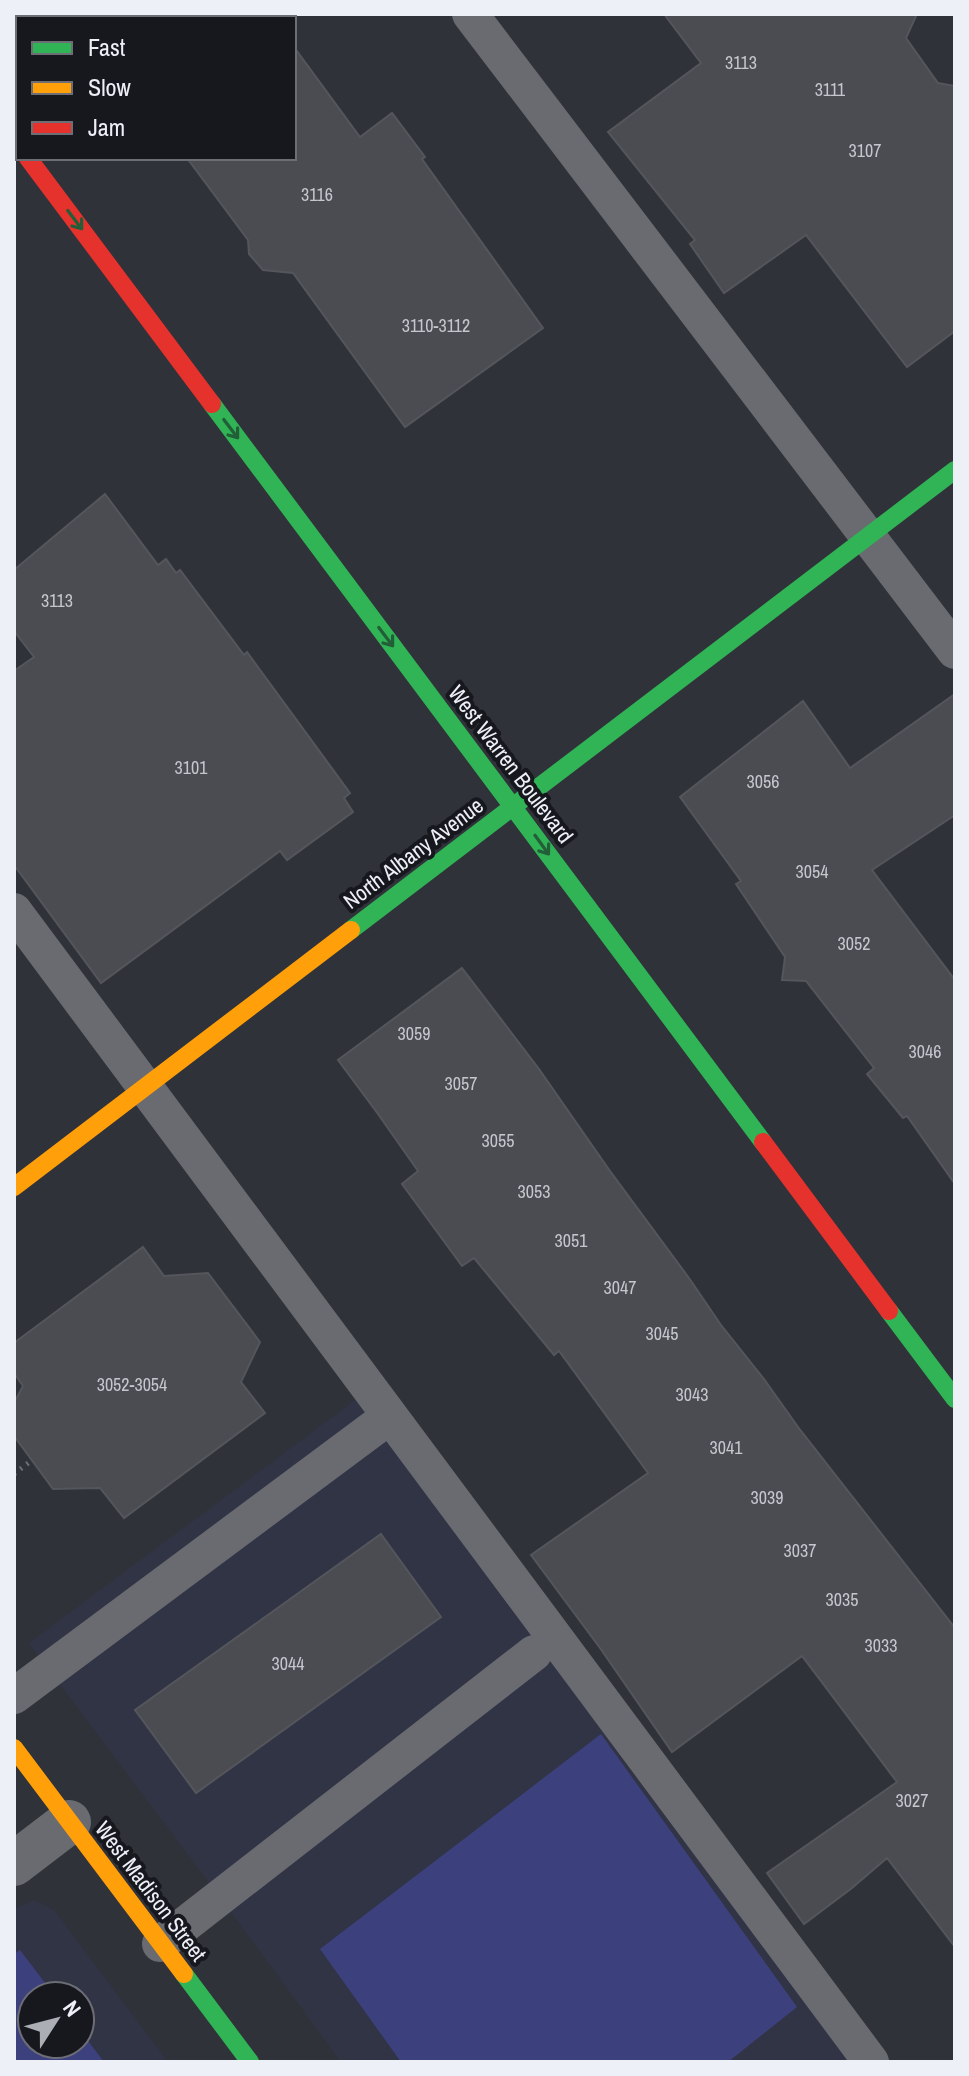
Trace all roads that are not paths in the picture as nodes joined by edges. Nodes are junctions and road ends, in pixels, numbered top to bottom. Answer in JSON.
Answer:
{"nodes":[{"id":1,"x":470,"y":14,"type":"edge"},
{"id":2,"x":30,"y":160,"type":"edge"},
{"id":3,"x":955,"y":470,"type":"edge"},
{"id":4,"x":868,"y":536,"type":"junction"},
{"id":5,"x":955,"y":651,"type":"edge"},
{"id":6,"x":514,"y":806,"type":"junction"},
{"id":7,"x":14,"y":911,"type":"edge"},
{"id":8,"x":144,"y":1087,"type":"junction"},
{"id":9,"x":14,"y":1187,"type":"edge"},
{"id":10,"x":955,"y":1399,"type":"edge"},
{"id":11,"x":390,"y":1416,"type":"junction"},
{"id":12,"x":534,"y":1653,"type":"dead end"},
{"id":13,"x":14,"y":1696,"type":"edge"},
{"id":14,"x":14,"y":1748,"type":"edge"},
{"id":15,"x":69,"y":1822,"type":"junction"},
{"id":16,"x":14,"y":1864,"type":"edge"},
{"id":17,"x":160,"y":1944,"type":"junction"},
{"id":18,"x":250,"y":2062,"type":"edge"},
{"id":19,"x":871,"y":2062,"type":"edge"}],
"edges":[{"from":1,"to":4,"type":"lane"},
{"from":2,"to":6,"type":"street","name":"West Warren Boulevard","one_way":true},
{"from":3,"to":4,"type":"street","name":"North Albany Avenue"},
{"from":4,"to":5,"type":"lane"},
{"from":4,"to":6,"type":"street","name":"North Albany Avenue"},
{"from":6,"to":8,"type":"street","name":"North Albany Avenue"},
{"from":6,"to":10,"type":"street","name":"West Warren Boulevard","one_way":true},
{"from":7,"to":8,"type":"lane"},
{"from":8,"to":9,"type":"street","name":"North Albany Avenue"},
{"from":8,"to":11,"type":"lane"},
{"from":11,"to":13,"type":"lane"},
{"from":11,"to":19,"type":"lane"},
{"from":12,"to":17,"type":"lane"},
{"from":14,"to":15,"type":"street","name":"West Madison Street"},
{"from":15,"to":16,"type":"street"},
{"from":15,"to":17,"type":"street","name":"West Madison Street"},
{"from":17,"to":18,"type":"street","name":"West Madison Street"}]}
